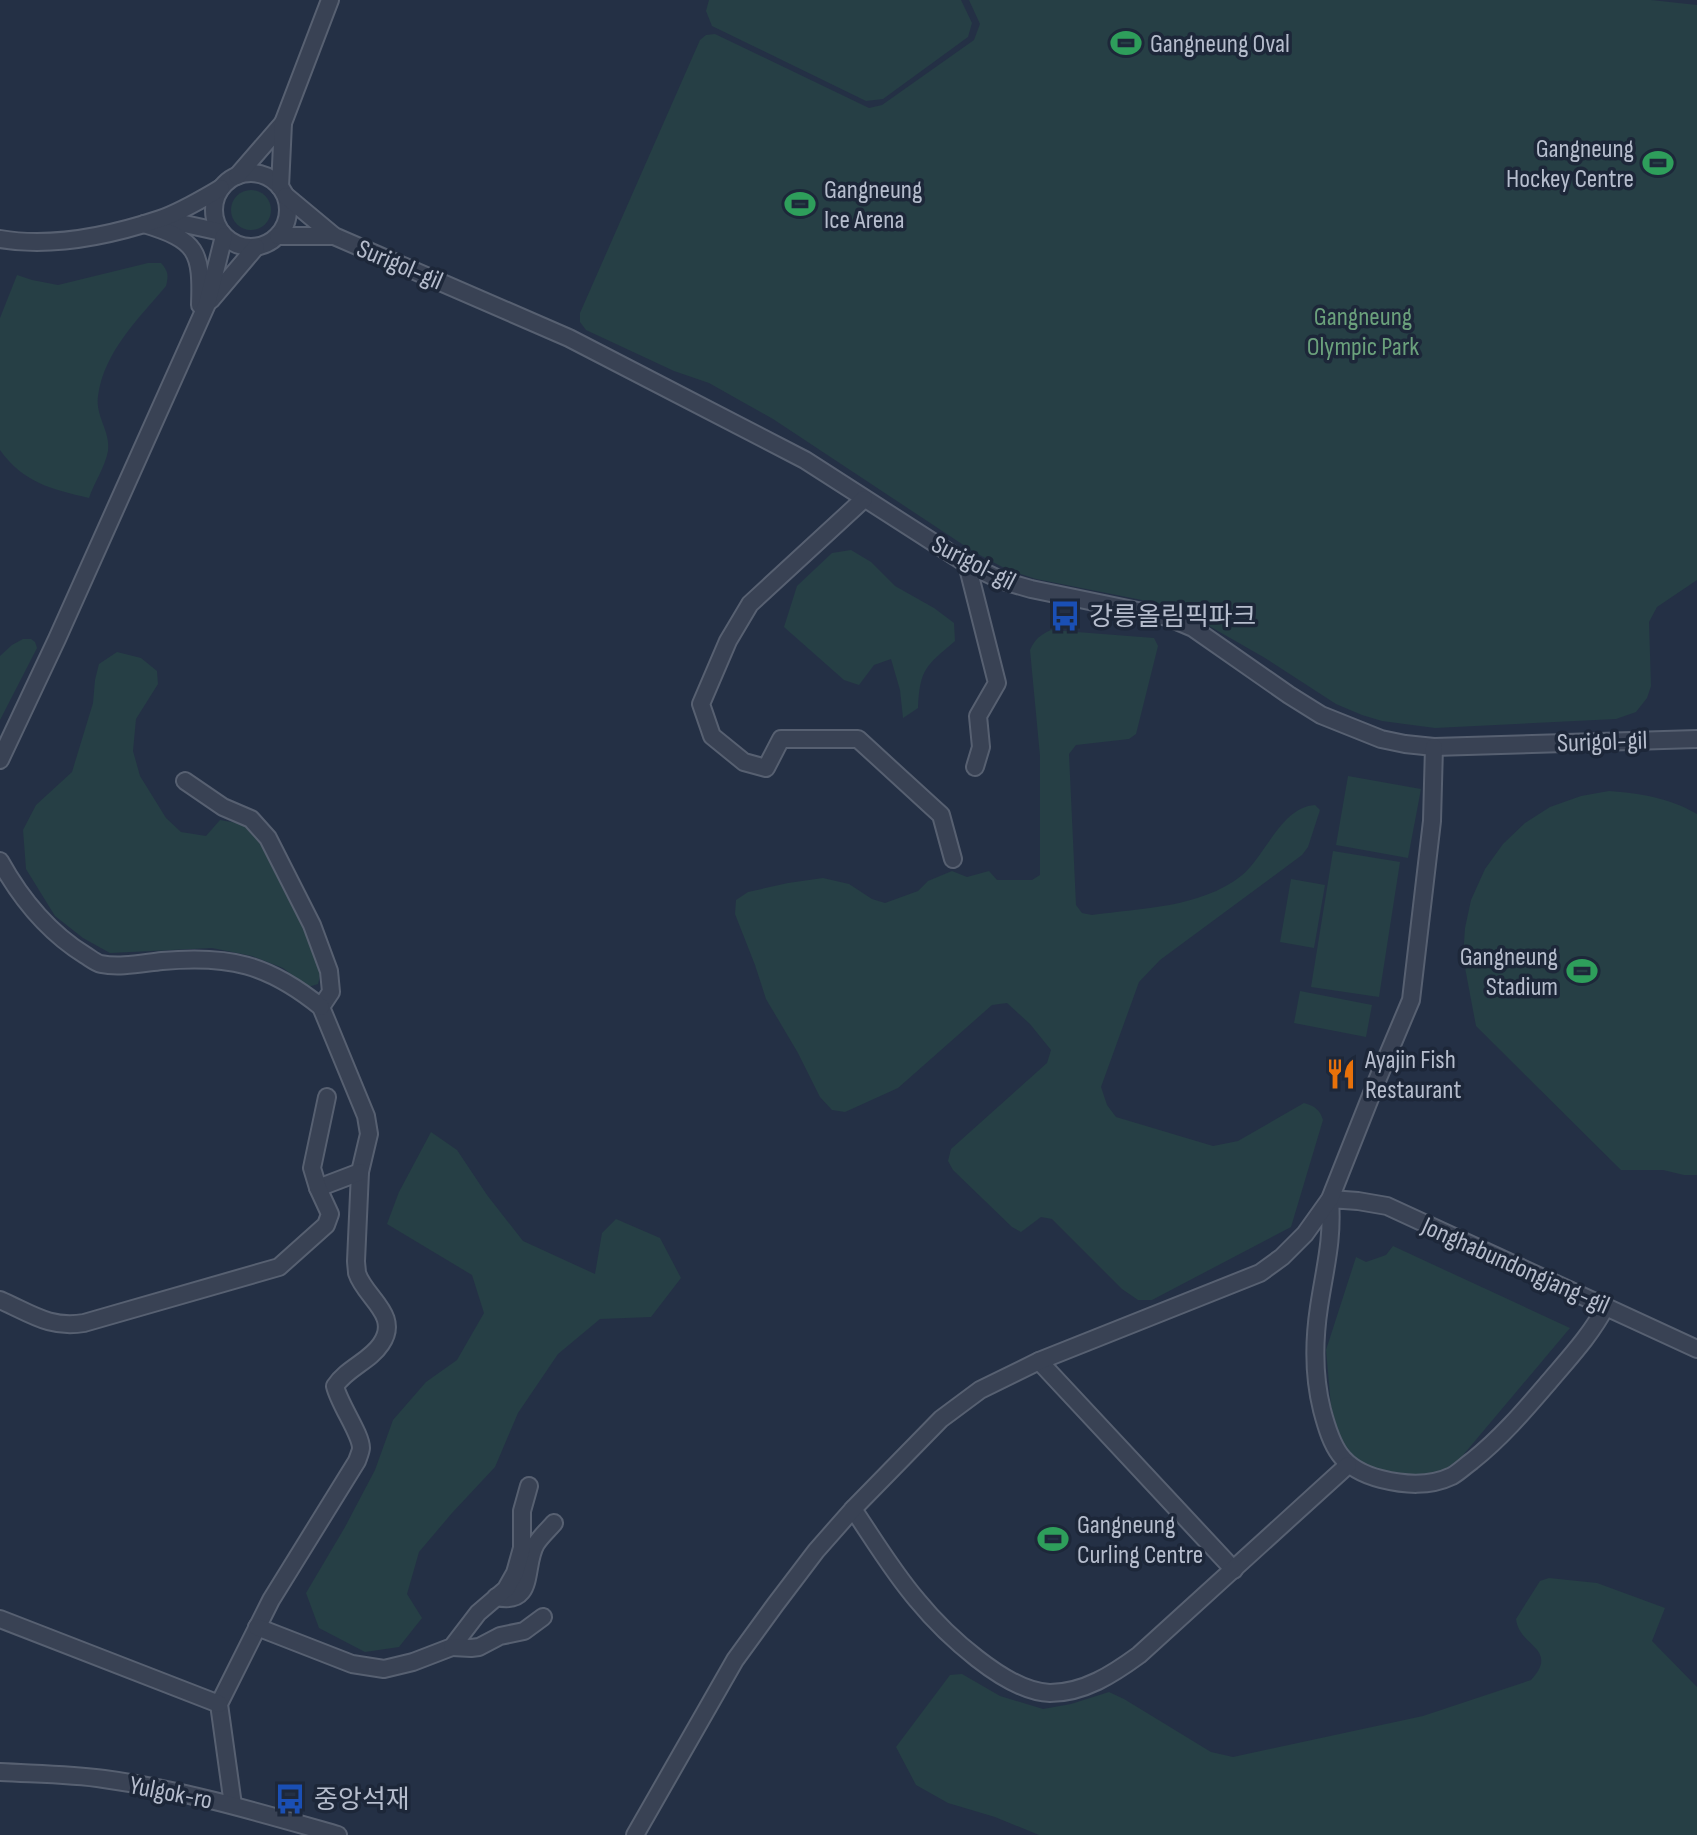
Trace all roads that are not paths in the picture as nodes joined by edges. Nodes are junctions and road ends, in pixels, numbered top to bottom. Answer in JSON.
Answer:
{"nodes":[{"id":1,"x":330,"y":0,"type":"edge"},
{"id":2,"x":283,"y":123,"type":"junction"},
{"id":3,"x":237,"y":176,"type":"junction"},
{"id":4,"x":221,"y":188,"type":"junction"},
{"id":5,"x":283,"y":192,"type":"junction"},
{"id":6,"x":162,"y":219,"type":"junction"},
{"id":7,"x":143,"y":224,"type":"junction"},
{"id":8,"x":222,"y":234,"type":"junction"},
{"id":9,"x":278,"y":236,"type":"junction"},
{"id":10,"x":334,"y":236,"type":"junction"},
{"id":11,"x":0,"y":239,"type":"edge"},
{"id":12,"x":256,"y":247,"type":"junction"},
{"id":13,"x":207,"y":304,"type":"junction"},
{"id":14,"x":200,"y":321,"type":"junction"},
{"id":15,"x":864,"y":499,"type":"junction"},
{"id":16,"x":967,"y":564,"type":"junction"},
{"id":17,"x":1697,"y":739,"type":"edge"},
{"id":18,"x":1434,"y":747,"type":"junction"},
{"id":19,"x":0,"y":760,"type":"edge"},
{"id":20,"x":975,"y":767,"type":"dead end"},
{"id":21,"x":185,"y":781,"type":"dead end"},
{"id":22,"x":953,"y":859,"type":"dead end"},
{"id":23,"x":0,"y":861,"type":"edge"},
{"id":24,"x":321,"y":1007,"type":"junction"},
{"id":25,"x":327,"y":1097,"type":"dead end"},
{"id":26,"x":360,"y":1172,"type":"junction"},
{"id":27,"x":318,"y":1188,"type":"junction"},
{"id":28,"x":1330,"y":1199,"type":"junction"},
{"id":29,"x":0,"y":1300,"type":"edge"},
{"id":30,"x":1606,"y":1306,"type":"junction"},
{"id":31,"x":1697,"y":1349,"type":"edge"},
{"id":32,"x":1039,"y":1361,"type":"junction"},
{"id":33,"x":1348,"y":1465,"type":"junction"},
{"id":34,"x":529,"y":1486,"type":"dead end"},
{"id":35,"x":853,"y":1509,"type":"junction"},
{"id":36,"x":554,"y":1523,"type":"dead end"},
{"id":37,"x":1234,"y":1570,"type":"junction"},
{"id":38,"x":496,"y":1597,"type":"junction"},
{"id":39,"x":543,"y":1617,"type":"dead end"},
{"id":40,"x":0,"y":1619,"type":"edge"},
{"id":41,"x":257,"y":1627,"type":"junction"},
{"id":42,"x":452,"y":1647,"type":"junction"},
{"id":43,"x":219,"y":1704,"type":"junction"},
{"id":44,"x":0,"y":1772,"type":"edge"},
{"id":45,"x":233,"y":1805,"type":"junction"},
{"id":46,"x":334,"y":1835,"type":"edge"},
{"id":47,"x":635,"y":1835,"type":"edge"}],
"edges":[{"from":1,"to":2,"type":"street"},
{"from":2,"to":3,"type":"street"},
{"from":2,"to":5,"type":"street"},
{"from":3,"to":4,"type":"street"},
{"from":3,"to":5,"type":"street"},
{"from":4,"to":6,"type":"street"},
{"from":4,"to":8,"type":"street"},
{"from":5,"to":9,"type":"street"},
{"from":5,"to":10,"type":"street","name":"Surigol-gil"},
{"from":6,"to":7,"type":"street"},
{"from":6,"to":8,"type":"street"},
{"from":7,"to":11,"type":"street"},
{"from":7,"to":14,"type":"street"},
{"from":8,"to":12,"type":"street"},
{"from":8,"to":13,"type":"street"},
{"from":9,"to":10,"type":"street","name":"Surigol-gil"},
{"from":9,"to":12,"type":"street"},
{"from":10,"to":15,"type":"street","name":"Surigol-gil"},
{"from":12,"to":13,"type":"street"},
{"from":13,"to":14,"type":"street"},
{"from":14,"to":19,"type":"street"},
{"from":15,"to":16,"type":"street","name":"Surigol-gil"},
{"from":15,"to":22,"type":"street"},
{"from":16,"to":18,"type":"street","name":"Surigol-gil"},
{"from":16,"to":20,"type":"street"},
{"from":17,"to":18,"type":"street","name":"Surigol-gil"},
{"from":18,"to":28,"type":"street"},
{"from":21,"to":24,"type":"street"},
{"from":23,"to":24,"type":"street"},
{"from":24,"to":26,"type":"street"},
{"from":25,"to":27,"type":"street"},
{"from":26,"to":27,"type":"street"},
{"from":26,"to":41,"type":"street"},
{"from":27,"to":29,"type":"street"},
{"from":28,"to":30,"type":"street","name":"Jonghabundongjang-gil"},
{"from":28,"to":32,"type":"street"},
{"from":28,"to":33,"type":"street"},
{"from":30,"to":31,"type":"street","name":"Jonghabundongjang-gil"},
{"from":30,"to":33,"type":"street"},
{"from":32,"to":35,"type":"street"},
{"from":32,"to":37,"type":"street"},
{"from":33,"to":37,"type":"street"},
{"from":34,"to":38,"type":"street"},
{"from":35,"to":37,"type":"street"},
{"from":35,"to":47,"type":"street"},
{"from":36,"to":38,"type":"street"},
{"from":38,"to":42,"type":"street"},
{"from":39,"to":42,"type":"street"},
{"from":40,"to":43,"type":"street"},
{"from":41,"to":42,"type":"street"},
{"from":41,"to":43,"type":"street"},
{"from":43,"to":45,"type":"street"},
{"from":44,"to":45,"type":"street","name":"Yulgok-ro"},
{"from":45,"to":46,"type":"street","name":"Yulgok-ro"}]}
